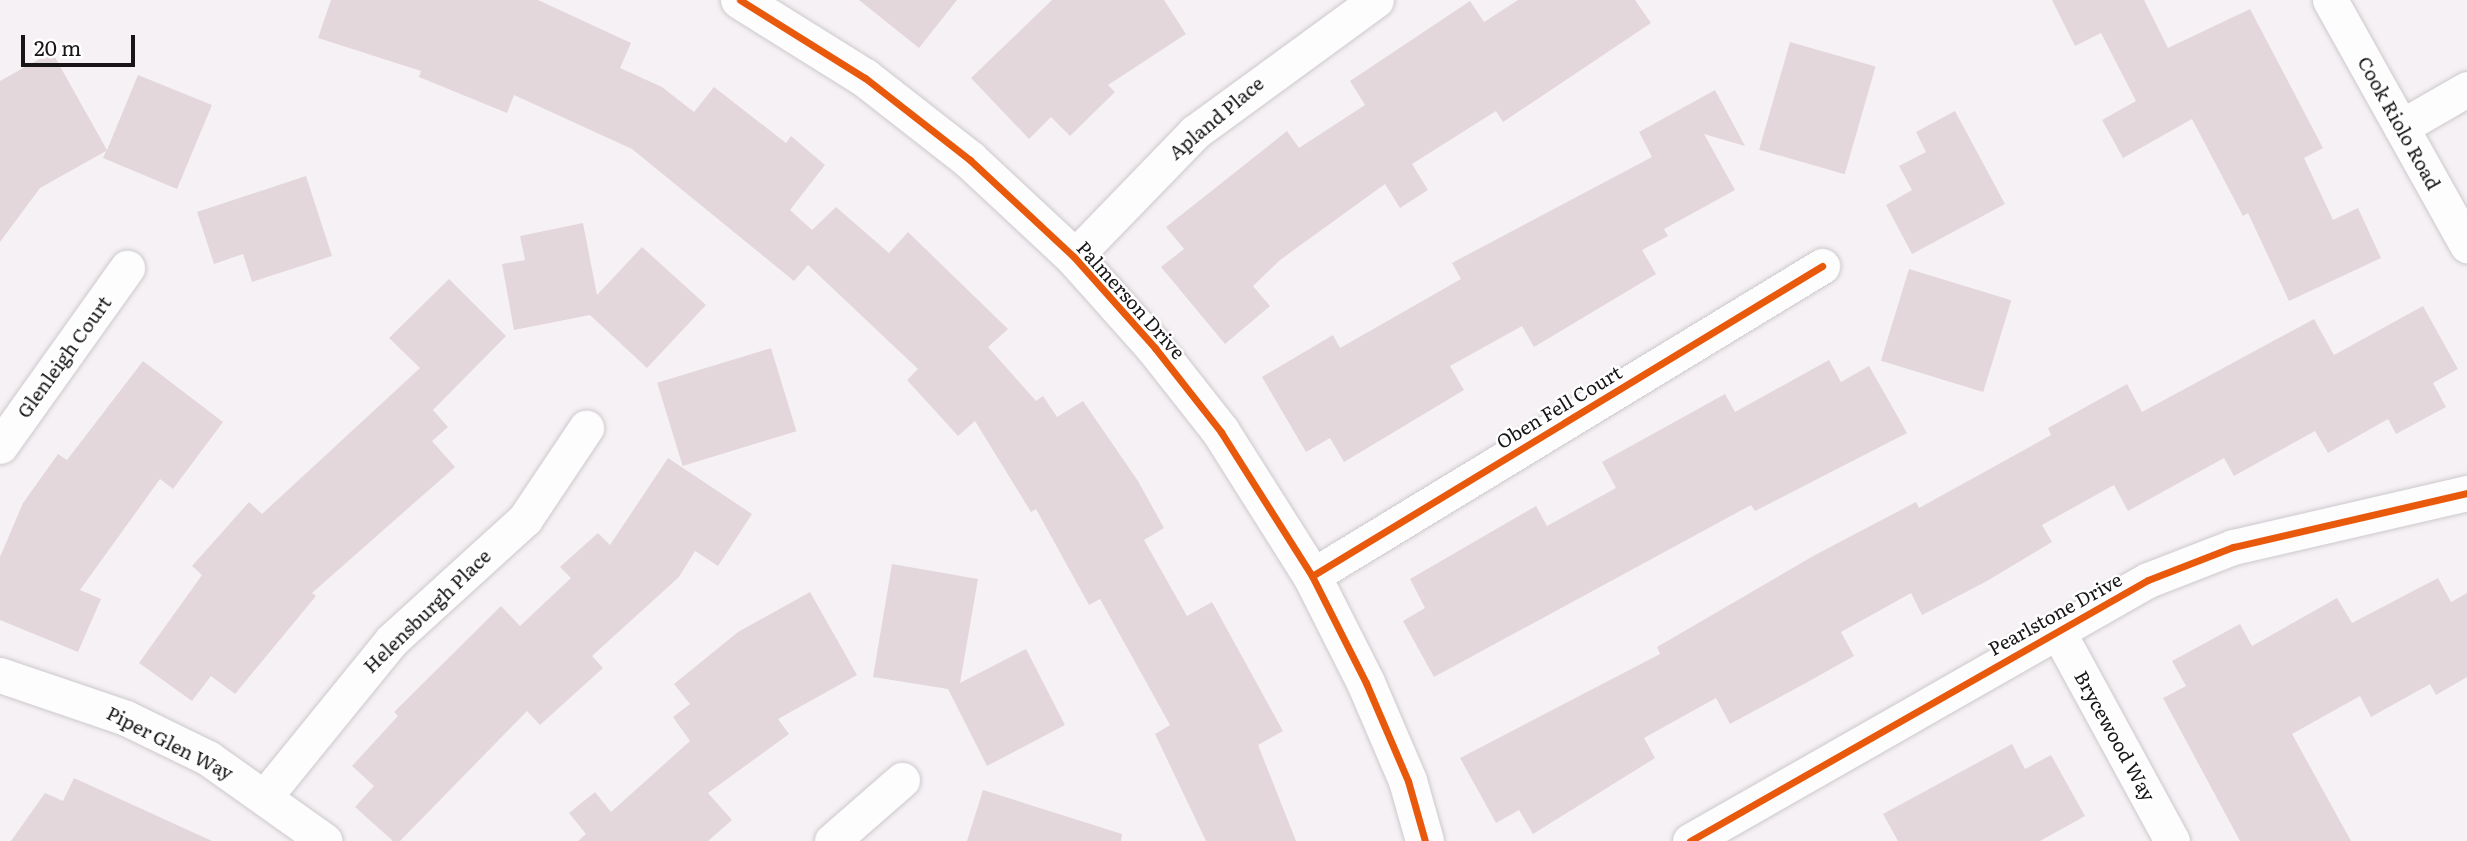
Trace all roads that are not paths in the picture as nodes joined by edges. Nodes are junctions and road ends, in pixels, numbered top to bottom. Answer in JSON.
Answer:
{"nodes":[{"id":1,"x":1376,"y":0,"type":"edge"},
{"id":2,"x":2330,"y":0,"type":"edge"},
{"id":3,"x":753,"y":3,"type":"edge"},
{"id":4,"x":2467,"y":89,"type":"edge"},
{"id":5,"x":2401,"y":127,"type":"junction"},
{"id":6,"x":2467,"y":245,"type":"edge"},
{"id":7,"x":1074,"y":257,"type":"junction"},
{"id":8,"x":1822,"y":266,"type":"dead end"},
{"id":9,"x":127,"y":268,"type":"dead end"},
{"id":10,"x":586,"y":428,"type":"dead end"},
{"id":11,"x":0,"y":446,"type":"edge"},
{"id":12,"x":2467,"y":493,"type":"edge"},
{"id":13,"x":1312,"y":576,"type":"junction"},
{"id":14,"x":2057,"y":630,"type":"junction"},
{"id":15,"x":0,"y":675,"type":"edge"},
{"id":16,"x":902,"y":780,"type":"dead end"},
{"id":17,"x":267,"y":796,"type":"junction"},
{"id":18,"x":325,"y":841,"type":"edge"},
{"id":19,"x":832,"y":841,"type":"edge"},
{"id":20,"x":1425,"y":841,"type":"edge"},
{"id":21,"x":1690,"y":841,"type":"edge"},
{"id":22,"x":2172,"y":841,"type":"edge"}],
"edges":[{"from":1,"to":7,"type":"street","name":"Apland Place"},
{"from":2,"to":5,"type":"street","name":"Cook Riolo Road"},
{"from":3,"to":7,"type":"street","name":"Palmerson Drive"},
{"from":4,"to":5,"type":"street"},
{"from":5,"to":6,"type":"street","name":"Cook Riolo Road"},
{"from":7,"to":13,"type":"street","name":"Palmerson Drive"},
{"from":8,"to":13,"type":"street","name":"Oben Fell Court"},
{"from":9,"to":11,"type":"street","name":"Glenleigh Court"},
{"from":10,"to":17,"type":"street","name":"Helensburgh Place"},
{"from":12,"to":14,"type":"street","name":"Pearlstone Drive"},
{"from":13,"to":20,"type":"street","name":"Palmerson Drive"},
{"from":14,"to":21,"type":"street","name":"Pearlstone Drive"},
{"from":14,"to":22,"type":"street","name":"Brycewood Way"},
{"from":15,"to":17,"type":"street","name":"Piper Glen Way"},
{"from":16,"to":19,"type":"street"},
{"from":17,"to":18,"type":"street","name":"Piper Glen Way"}]}
